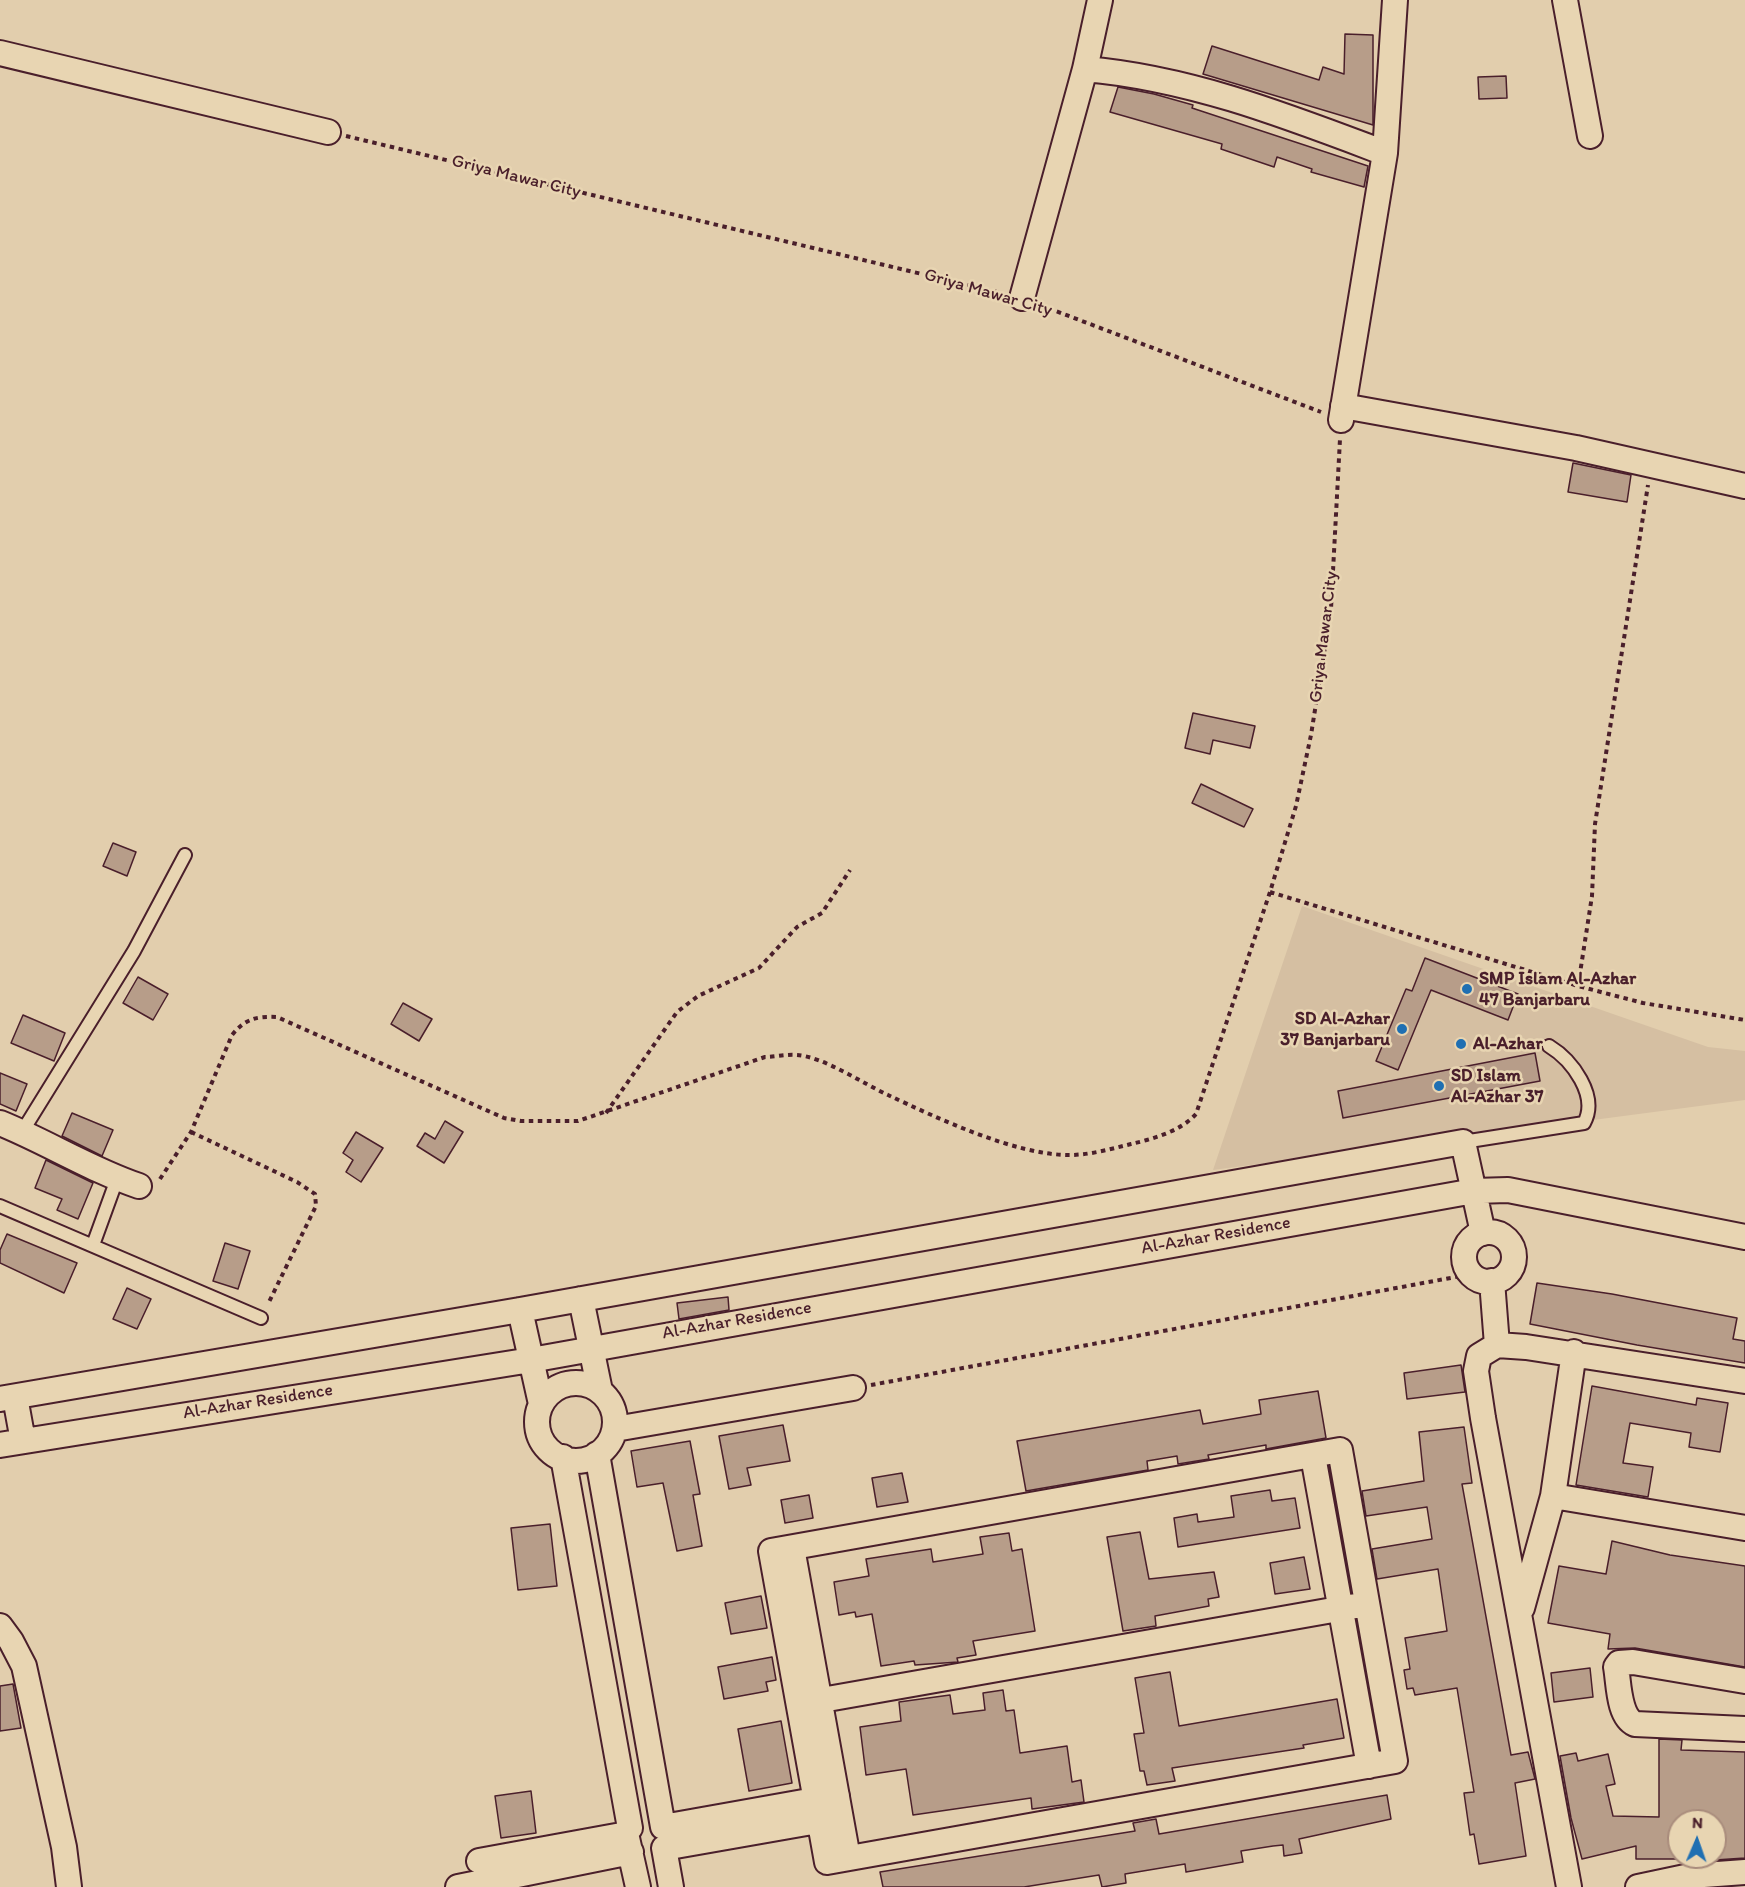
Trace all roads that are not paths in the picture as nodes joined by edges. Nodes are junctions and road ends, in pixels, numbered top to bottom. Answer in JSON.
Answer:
{"nodes":[{"id":1,"x":1100,"y":0,"type":"edge"},
{"id":2,"x":1395,"y":0,"type":"edge"},
{"id":3,"x":1565,"y":0,"type":"edge"},
{"id":4,"x":0,"y":53,"type":"edge"},
{"id":5,"x":1085,"y":69,"type":"junction"},
{"id":6,"x":328,"y":132,"type":"road end"},
{"id":7,"x":1590,"y":136,"type":"dead end"},
{"id":8,"x":1385,"y":153,"type":"junction"},
{"id":9,"x":1022,"y":298,"type":"road end"},
{"id":10,"x":1745,"y":486,"type":"edge"},
{"id":11,"x":185,"y":855,"type":"dead end"},
{"id":12,"x":1549,"y":1046,"type":"dead end"},
{"id":13,"x":0,"y":1123,"type":"edge"},
{"id":14,"x":22,"y":1132,"type":"junction"},
{"id":15,"x":1463,"y":1142,"type":"junction"},
{"id":16,"x":128,"y":1183,"type":"joint"},
{"id":17,"x":1474,"y":1191,"type":"junction"},
{"id":18,"x":0,"y":1206,"type":"edge"},
{"id":19,"x":1483,"y":1233,"type":"junction"},
{"id":20,"x":1745,"y":1237,"type":"edge"},
{"id":21,"x":93,"y":1245,"type":"junction"},
{"id":22,"x":1482,"y":1278,"type":"junction"},
{"id":23,"x":581,"y":1299,"type":"junction"},
{"id":24,"x":520,"y":1310,"type":"junction"},
{"id":25,"x":261,"y":1318,"type":"road end"},
{"id":26,"x":1497,"y":1345,"type":"junction"},
{"id":27,"x":591,"y":1347,"type":"junction"},
{"id":28,"x":1574,"y":1352,"type":"junction"},
{"id":29,"x":531,"y":1359,"type":"junction"},
{"id":30,"x":1745,"y":1381,"type":"edge"},
{"id":31,"x":853,"y":1388,"type":"road end"},
{"id":32,"x":600,"y":1391,"type":"junction"},
{"id":33,"x":7,"y":1398,"type":"edge"},
{"id":34,"x":541,"y":1404,"type":"junction"},
{"id":35,"x":615,"y":1428,"type":"junction"},
{"id":36,"x":11,"y":1443,"type":"edge"},
{"id":37,"x":597,"y":1454,"type":"junction"},
{"id":38,"x":1313,"y":1456,"type":"junction"},
{"id":39,"x":563,"y":1457,"type":"junction"},
{"id":40,"x":1553,"y":1496,"type":"junction"},
{"id":41,"x":608,"y":1517,"type":"junction"},
{"id":42,"x":574,"y":1522,"type":"junction"},
{"id":43,"x":1745,"y":1528,"type":"edge"},
{"id":44,"x":1367,"y":1604,"type":"junction"},
{"id":45,"x":1340,"y":1608,"type":"junction"},
{"id":46,"x":1520,"y":1619,"type":"junction"},
{"id":47,"x":0,"y":1626,"type":"edge"},
{"id":48,"x":1745,"y":1681,"type":"edge"},
{"id":49,"x":809,"y":1702,"type":"junction"},
{"id":50,"x":1745,"y":1730,"type":"edge"},
{"id":51,"x":1368,"y":1766,"type":"junction"},
{"id":52,"x":828,"y":1809,"type":"junction"},
{"id":53,"x":663,"y":1837,"type":"junction"},
{"id":54,"x":630,"y":1843,"type":"junction"},
{"id":55,"x":479,"y":1861,"type":"dead end"},
{"id":56,"x":1745,"y":1872,"type":"edge"},
{"id":57,"x":69,"y":1887,"type":"edge"},
{"id":58,"x":458,"y":1887,"type":"edge"},
{"id":59,"x":638,"y":1887,"type":"edge"},
{"id":60,"x":671,"y":1887,"type":"edge"},
{"id":61,"x":1569,"y":1887,"type":"edge"},
{"id":62,"x":1638,"y":1887,"type":"edge"}],
"edges":[{"from":1,"to":5,"type":"street"},
{"from":2,"to":8,"type":"street"},
{"from":3,"to":7,"type":"street"},
{"from":4,"to":6,"type":"street"},
{"from":5,"to":8,"type":"street"},
{"from":5,"to":9,"type":"street"},
{"from":8,"to":10,"type":"street"},
{"from":11,"to":14,"type":"lane"},
{"from":12,"to":15,"type":"lane"},
{"from":13,"to":14,"type":"street"},
{"from":14,"to":16,"type":"street"},
{"from":15,"to":17,"type":"street"},
{"from":15,"to":23,"type":"street"},
{"from":16,"to":21,"type":"lane"},
{"from":17,"to":19,"type":"street"},
{"from":17,"to":20,"type":"street","name":"Al-Azhar Residence"},
{"from":17,"to":27,"type":"street","name":"Al-Azhar Residence"},
{"from":18,"to":21,"type":"lane"},
{"from":19,"to":22,"type":"street"},
{"from":19,"to":22,"type":"street"},
{"from":21,"to":25,"type":"lane"},
{"from":22,"to":26,"type":"street"},
{"from":23,"to":24,"type":"street"},
{"from":23,"to":27,"type":"street"},
{"from":24,"to":29,"type":"street"},
{"from":24,"to":33,"type":"street"},
{"from":26,"to":28,"type":"street"},
{"from":26,"to":46,"type":"street"},
{"from":27,"to":29,"type":"street","name":"Al-Azhar Residence"},
{"from":27,"to":32,"type":"street"},
{"from":28,"to":30,"type":"street"},
{"from":28,"to":40,"type":"street"},
{"from":29,"to":34,"type":"street"},
{"from":29,"to":36,"type":"street","name":"Al-Azhar Residence"},
{"from":31,"to":35,"type":"street"},
{"from":32,"to":34,"type":"street"},
{"from":32,"to":35,"type":"street"},
{"from":33,"to":36,"type":"street"},
{"from":34,"to":39,"type":"street"},
{"from":35,"to":37,"type":"street"},
{"from":37,"to":39,"type":"street"},
{"from":37,"to":41,"type":"street"},
{"from":38,"to":44,"type":"street"},
{"from":38,"to":45,"type":"street"},
{"from":38,"to":49,"type":"street"},
{"from":39,"to":42,"type":"street"},
{"from":40,"to":43,"type":"street"},
{"from":40,"to":46,"type":"street"},
{"from":41,"to":42,"type":"street"},
{"from":41,"to":53,"type":"street"},
{"from":42,"to":54,"type":"street"},
{"from":44,"to":45,"type":"street"},
{"from":44,"to":51,"type":"street"},
{"from":45,"to":49,"type":"street"},
{"from":45,"to":51,"type":"street"},
{"from":46,"to":61,"type":"street"},
{"from":47,"to":57,"type":"street"},
{"from":48,"to":50,"type":"street"},
{"from":49,"to":52,"type":"street"},
{"from":51,"to":52,"type":"street"},
{"from":52,"to":53,"type":"street"},
{"from":53,"to":54,"type":"street"},
{"from":53,"to":54,"type":"street"},
{"from":53,"to":60,"type":"street"},
{"from":54,"to":55,"type":"street"},
{"from":54,"to":58,"type":"street"},
{"from":54,"to":59,"type":"street"},
{"from":56,"to":62,"type":"street"}]}
